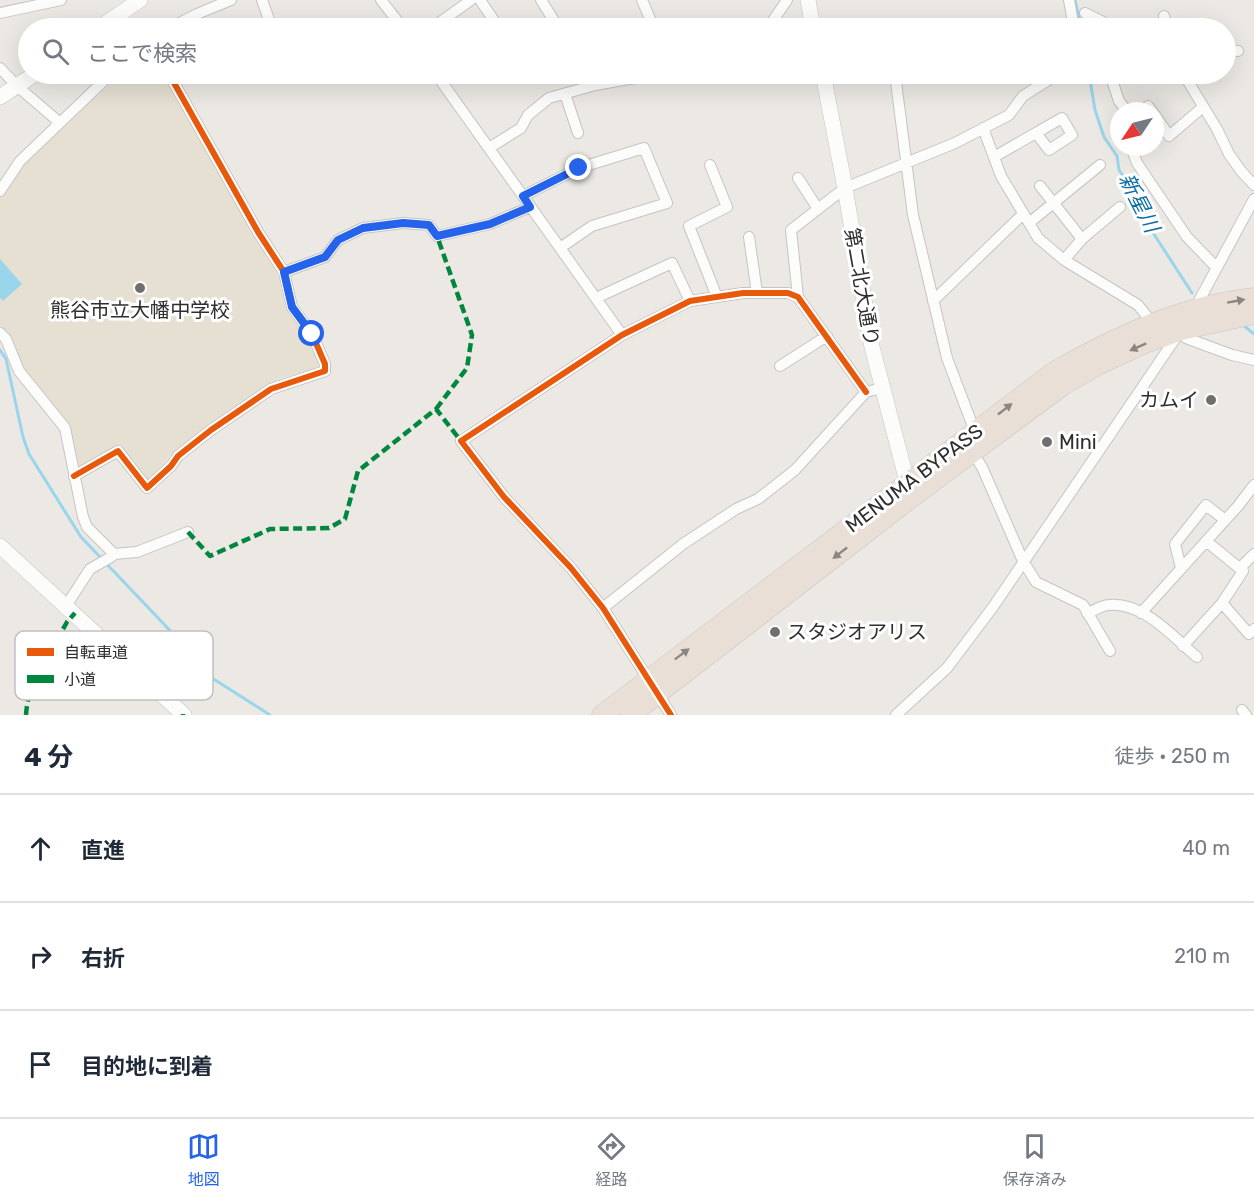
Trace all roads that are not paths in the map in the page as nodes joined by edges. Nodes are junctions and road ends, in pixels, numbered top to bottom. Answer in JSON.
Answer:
{"nodes":[{"id":1,"x":61,"y":0,"type":"edge"},
{"id":2,"x":140,"y":0,"type":"edge"},
{"id":3,"x":231,"y":0,"type":"edge"},
{"id":4,"x":262,"y":0,"type":"edge"},
{"id":5,"x":381,"y":0,"type":"edge"},
{"id":6,"x":471,"y":0,"type":"edge"},
{"id":7,"x":480,"y":0,"type":"edge"},
{"id":8,"x":541,"y":0,"type":"edge"},
{"id":9,"x":642,"y":0,"type":"edge"},
{"id":10,"x":787,"y":0,"type":"edge"},
{"id":11,"x":808,"y":0,"type":"edge"},
{"id":12,"x":1069,"y":0,"type":"edge"},
{"id":13,"x":0,"y":13,"type":"edge"},
{"id":14,"x":1085,"y":13,"type":"dead end"},
{"id":15,"x":114,"y":18,"type":"edge"},
{"id":16,"x":189,"y":18,"type":"edge"},
{"id":17,"x":268,"y":18,"type":"edge"},
{"id":18,"x":395,"y":18,"type":"edge"},
{"id":19,"x":446,"y":18,"type":"edge"},
{"id":20,"x":492,"y":18,"type":"edge"},
{"id":21,"x":552,"y":18,"type":"edge"},
{"id":22,"x":650,"y":18,"type":"edge"},
{"id":23,"x":775,"y":18,"type":"edge"},
{"id":24,"x":811,"y":18,"type":"edge"},
{"id":25,"x":1072,"y":18,"type":"edge"},
{"id":26,"x":1095,"y":18,"type":"edge"},
{"id":27,"x":0,"y":68,"type":"edge"},
{"id":28,"x":20,"y":84,"type":"edge"},
{"id":29,"x":100,"y":84,"type":"edge"},
{"id":30,"x":175,"y":84,"type":"edge"},
{"id":31,"x":443,"y":84,"type":"edge"},
{"id":32,"x":601,"y":84,"type":"edge"},
{"id":33,"x":825,"y":84,"type":"edge"},
{"id":34,"x":896,"y":84,"type":"edge"},
{"id":35,"x":1042,"y":84,"type":"edge"},
{"id":36,"x":1113,"y":84,"type":"edge"},
{"id":37,"x":1190,"y":84,"type":"edge"},
{"id":38,"x":17,"y":86,"type":"junction"},
{"id":39,"x":565,"y":94,"type":"junction"},
{"id":40,"x":0,"y":97,"type":"edge"},
{"id":41,"x":1120,"y":102,"type":"edge"},
{"id":42,"x":1203,"y":107,"type":"junction"},
{"id":43,"x":59,"y":122,"type":"junction"},
{"id":44,"x":1164,"y":128,"type":"edge"},
{"id":45,"x":983,"y":129,"type":"junction"},
{"id":46,"x":578,"y":133,"type":"dead end"},
{"id":47,"x":1036,"y":133,"type":"dead end"},
{"id":48,"x":489,"y":148,"type":"junction"},
{"id":49,"x":1134,"y":156,"type":"edge"},
{"id":50,"x":994,"y":157,"type":"junction"},
{"id":51,"x":906,"y":162,"type":"junction"},
{"id":52,"x":710,"y":165,"type":"dead end"},
{"id":53,"x":1100,"y":165,"type":"dead end"},
{"id":54,"x":798,"y":178,"type":"dead end"},
{"id":55,"x":1254,"y":184,"type":"edge"},
{"id":56,"x":1040,"y":186,"type":"dead end"},
{"id":57,"x":845,"y":188,"type":"junction"},
{"id":58,"x":0,"y":191,"type":"edge"},
{"id":59,"x":523,"y":196,"type":"junction"},
{"id":60,"x":1254,"y":199,"type":"edge"},
{"id":61,"x":1053,"y":203,"type":"junction"},
{"id":62,"x":530,"y":207,"type":"junction"},
{"id":63,"x":1120,"y":207,"type":"dead end"},
{"id":64,"x":818,"y":209,"type":"junction"},
{"id":65,"x":1026,"y":219,"type":"junction"},
{"id":66,"x":749,"y":237,"type":"dead end"},
{"id":67,"x":1082,"y":238,"type":"junction"},
{"id":68,"x":560,"y":248,"type":"junction"},
{"id":69,"x":1065,"y":260,"type":"junction"},
{"id":70,"x":1217,"y":268,"type":"junction"},
{"id":71,"x":284,"y":272,"type":"junction"},
{"id":72,"x":757,"y":293,"type":"junction"},
{"id":73,"x":717,"y":297,"type":"junction"},
{"id":74,"x":798,"y":297,"type":"junction"},
{"id":75,"x":596,"y":298,"type":"junction"},
{"id":76,"x":1254,"y":298,"type":"edge"},
{"id":77,"x":690,"y":301,"type":"junction"},
{"id":78,"x":933,"y":301,"type":"junction"},
{"id":79,"x":1195,"y":309,"type":"junction"},
{"id":80,"x":1254,"y":314,"type":"edge"},
{"id":81,"x":1150,"y":324,"type":"junction"},
{"id":82,"x":1181,"y":330,"type":"junction"},
{"id":83,"x":0,"y":333,"type":"edge"},
{"id":84,"x":622,"y":335,"type":"junction"},
{"id":85,"x":827,"y":336,"type":"junction"},
{"id":86,"x":1254,"y":360,"type":"edge"},
{"id":87,"x":780,"y":366,"type":"dead end"},
{"id":88,"x":882,"y":388,"type":"junction"},
{"id":89,"x":866,"y":392,"type":"junction"},
{"id":90,"x":975,"y":432,"type":"junction"},
{"id":91,"x":972,"y":452,"type":"junction"},
{"id":92,"x":74,"y":476,"type":"junction"},
{"id":93,"x":1254,"y":485,"type":"edge"},
{"id":94,"x":909,"y":490,"type":"junction"},
{"id":95,"x":1225,"y":520,"type":"junction"},
{"id":96,"x":188,"y":532,"type":"dead end"},
{"id":97,"x":1206,"y":541,"type":"junction"},
{"id":98,"x":0,"y":546,"type":"edge"},
{"id":99,"x":1254,"y":554,"type":"edge"},
{"id":100,"x":112,"y":556,"type":"junction"},
{"id":101,"x":1023,"y":561,"type":"junction"},
{"id":102,"x":1181,"y":568,"type":"junction"},
{"id":103,"x":1240,"y":568,"type":"junction"},
{"id":104,"x":1222,"y":603,"type":"junction"},
{"id":105,"x":66,"y":606,"type":"junction"},
{"id":106,"x":603,"y":608,"type":"junction"},
{"id":107,"x":1087,"y":613,"type":"junction"},
{"id":108,"x":1142,"y":613,"type":"junction"},
{"id":109,"x":1254,"y":629,"type":"edge"},
{"id":110,"x":93,"y":631,"type":"edge"},
{"id":111,"x":1184,"y":646,"type":"junction"},
{"id":112,"x":1110,"y":651,"type":"dead end"},
{"id":113,"x":1197,"y":657,"type":"dead end"},
{"id":114,"x":653,"y":686,"type":"junction"},
{"id":115,"x":168,"y":700,"type":"edge"},
{"id":116,"x":184,"y":715,"type":"edge"},
{"id":117,"x":603,"y":715,"type":"edge"},
{"id":118,"x":630,"y":715,"type":"edge"},
{"id":119,"x":671,"y":715,"type":"edge"},
{"id":120,"x":896,"y":715,"type":"edge"}],
"edges":[{"from":1,"to":13,"type":"street"},
{"from":2,"to":15,"type":"street"},
{"from":3,"to":16,"type":"street"},
{"from":4,"to":17,"type":"street"},
{"from":5,"to":18,"type":"street"},
{"from":6,"to":19,"type":"street"},
{"from":7,"to":20,"type":"street"},
{"from":8,"to":21,"type":"street"},
{"from":9,"to":22,"type":"street"},
{"from":10,"to":23,"type":"street"},
{"from":11,"to":24,"type":"street"},
{"from":12,"to":25,"type":"street"},
{"from":14,"to":26,"type":"street"},
{"from":27,"to":38,"type":"street"},
{"from":28,"to":38,"type":"street"},
{"from":29,"to":43,"type":"street"},
{"from":30,"to":71,"type":"street"},
{"from":31,"to":48,"type":"street"},
{"from":32,"to":39,"type":"street"},
{"from":33,"to":57,"type":"street","name":"第二北大通り"},
{"from":34,"to":51,"type":"street"},
{"from":35,"to":45,"type":"street"},
{"from":36,"to":41,"type":"street"},
{"from":37,"to":42,"type":"street"},
{"from":38,"to":40,"type":"street"},
{"from":38,"to":43,"type":"street"},
{"from":39,"to":46,"type":"street"},
{"from":39,"to":48,"type":"street"},
{"from":42,"to":44,"type":"street"},
{"from":42,"to":55,"type":"street"},
{"from":43,"to":58,"type":"street"},
{"from":45,"to":50,"type":"street"},
{"from":45,"to":51,"type":"street"},
{"from":47,"to":50,"type":"street"},
{"from":48,"to":59,"type":"street"},
{"from":49,"to":70,"type":"street"},
{"from":50,"to":65,"type":"street"},
{"from":51,"to":57,"type":"street"},
{"from":51,"to":78,"type":"street"},
{"from":52,"to":73,"type":"street"},
{"from":53,"to":61,"type":"street"},
{"from":54,"to":64,"type":"street"},
{"from":56,"to":61,"type":"street"},
{"from":57,"to":64,"type":"street"},
{"from":57,"to":88,"type":"street","name":"第二北大通り"},
{"from":59,"to":62,"type":"street"},
{"from":59,"to":68,"type":"street"},
{"from":60,"to":70,"type":"street"},
{"from":61,"to":65,"type":"street"},
{"from":61,"to":67,"type":"street"},
{"from":62,"to":68,"type":"street"},
{"from":62,"to":71,"type":"street"},
{"from":63,"to":67,"type":"street"},
{"from":64,"to":74,"type":"street"},
{"from":65,"to":69,"type":"street"},
{"from":65,"to":78,"type":"street"},
{"from":66,"to":72,"type":"street"},
{"from":67,"to":69,"type":"street"},
{"from":68,"to":75,"type":"street"},
{"from":69,"to":81,"type":"street"},
{"from":70,"to":79,"type":"street"},
{"from":71,"to":92,"type":"street"},
{"from":72,"to":73,"type":"street"},
{"from":72,"to":74,"type":"street"},
{"from":73,"to":77,"type":"street"},
{"from":74,"to":85,"type":"street"},
{"from":75,"to":77,"type":"street"},
{"from":75,"to":84,"type":"street"},
{"from":79,"to":76,"type":"highway","name":"MENUMA BYPASS","one_way":true},
{"from":77,"to":84,"type":"street"},
{"from":78,"to":90,"type":"street"},
{"from":79,"to":81,"type":"highway","name":"MENUMA BYPASS"},
{"from":79,"to":82,"type":"street"},
{"from":80,"to":82,"type":"highway","name":"MENUMA BYPASS"},
{"from":90,"to":81,"type":"highway","name":"MENUMA BYPASS","one_way":true},
{"from":82,"to":86,"type":"street"},
{"from":82,"to":91,"type":"highway","name":"MENUMA BYPASS","one_way":true},
{"from":82,"to":101,"type":"street"},
{"from":83,"to":92,"type":"street"},
{"from":84,"to":106,"type":"street"},
{"from":85,"to":87,"type":"street"},
{"from":85,"to":89,"type":"street"},
{"from":88,"to":89,"type":"street"},
{"from":88,"to":94,"type":"street","name":"第二北大通り"},
{"from":89,"to":106,"type":"street"},
{"from":90,"to":94,"type":"highway","name":"MENUMA BYPASS"},
{"from":91,"to":94,"type":"highway","name":"MENUMA BYPASS"},
{"from":91,"to":101,"type":"street"},
{"from":92,"to":100,"type":"street"},
{"from":93,"to":95,"type":"street"},
{"from":94,"to":114,"type":"highway","name":"MENUMA BYPASS"},
{"from":95,"to":97,"type":"street"},
{"from":95,"to":102,"type":"street"},
{"from":96,"to":100,"type":"street"},
{"from":97,"to":102,"type":"street"},
{"from":97,"to":103,"type":"street"},
{"from":98,"to":105,"type":"street"},
{"from":99,"to":103,"type":"street"},
{"from":100,"to":105,"type":"street"},
{"from":101,"to":107,"type":"street"},
{"from":101,"to":120,"type":"street"},
{"from":102,"to":108,"type":"street"},
{"from":103,"to":104,"type":"street"},
{"from":104,"to":109,"type":"street"},
{"from":104,"to":111,"type":"street"},
{"from":105,"to":110,"type":"street"},
{"from":106,"to":114,"type":"street"},
{"from":107,"to":108,"type":"street"},
{"from":107,"to":112,"type":"street"},
{"from":108,"to":111,"type":"street"},
{"from":111,"to":113,"type":"street"},
{"from":114,"to":117,"type":"highway","name":"MENUMA BYPASS"},
{"from":114,"to":118,"type":"highway","name":"MENUMA BYPASS"},
{"from":114,"to":119,"type":"street"},
{"from":115,"to":116,"type":"street"}]}
